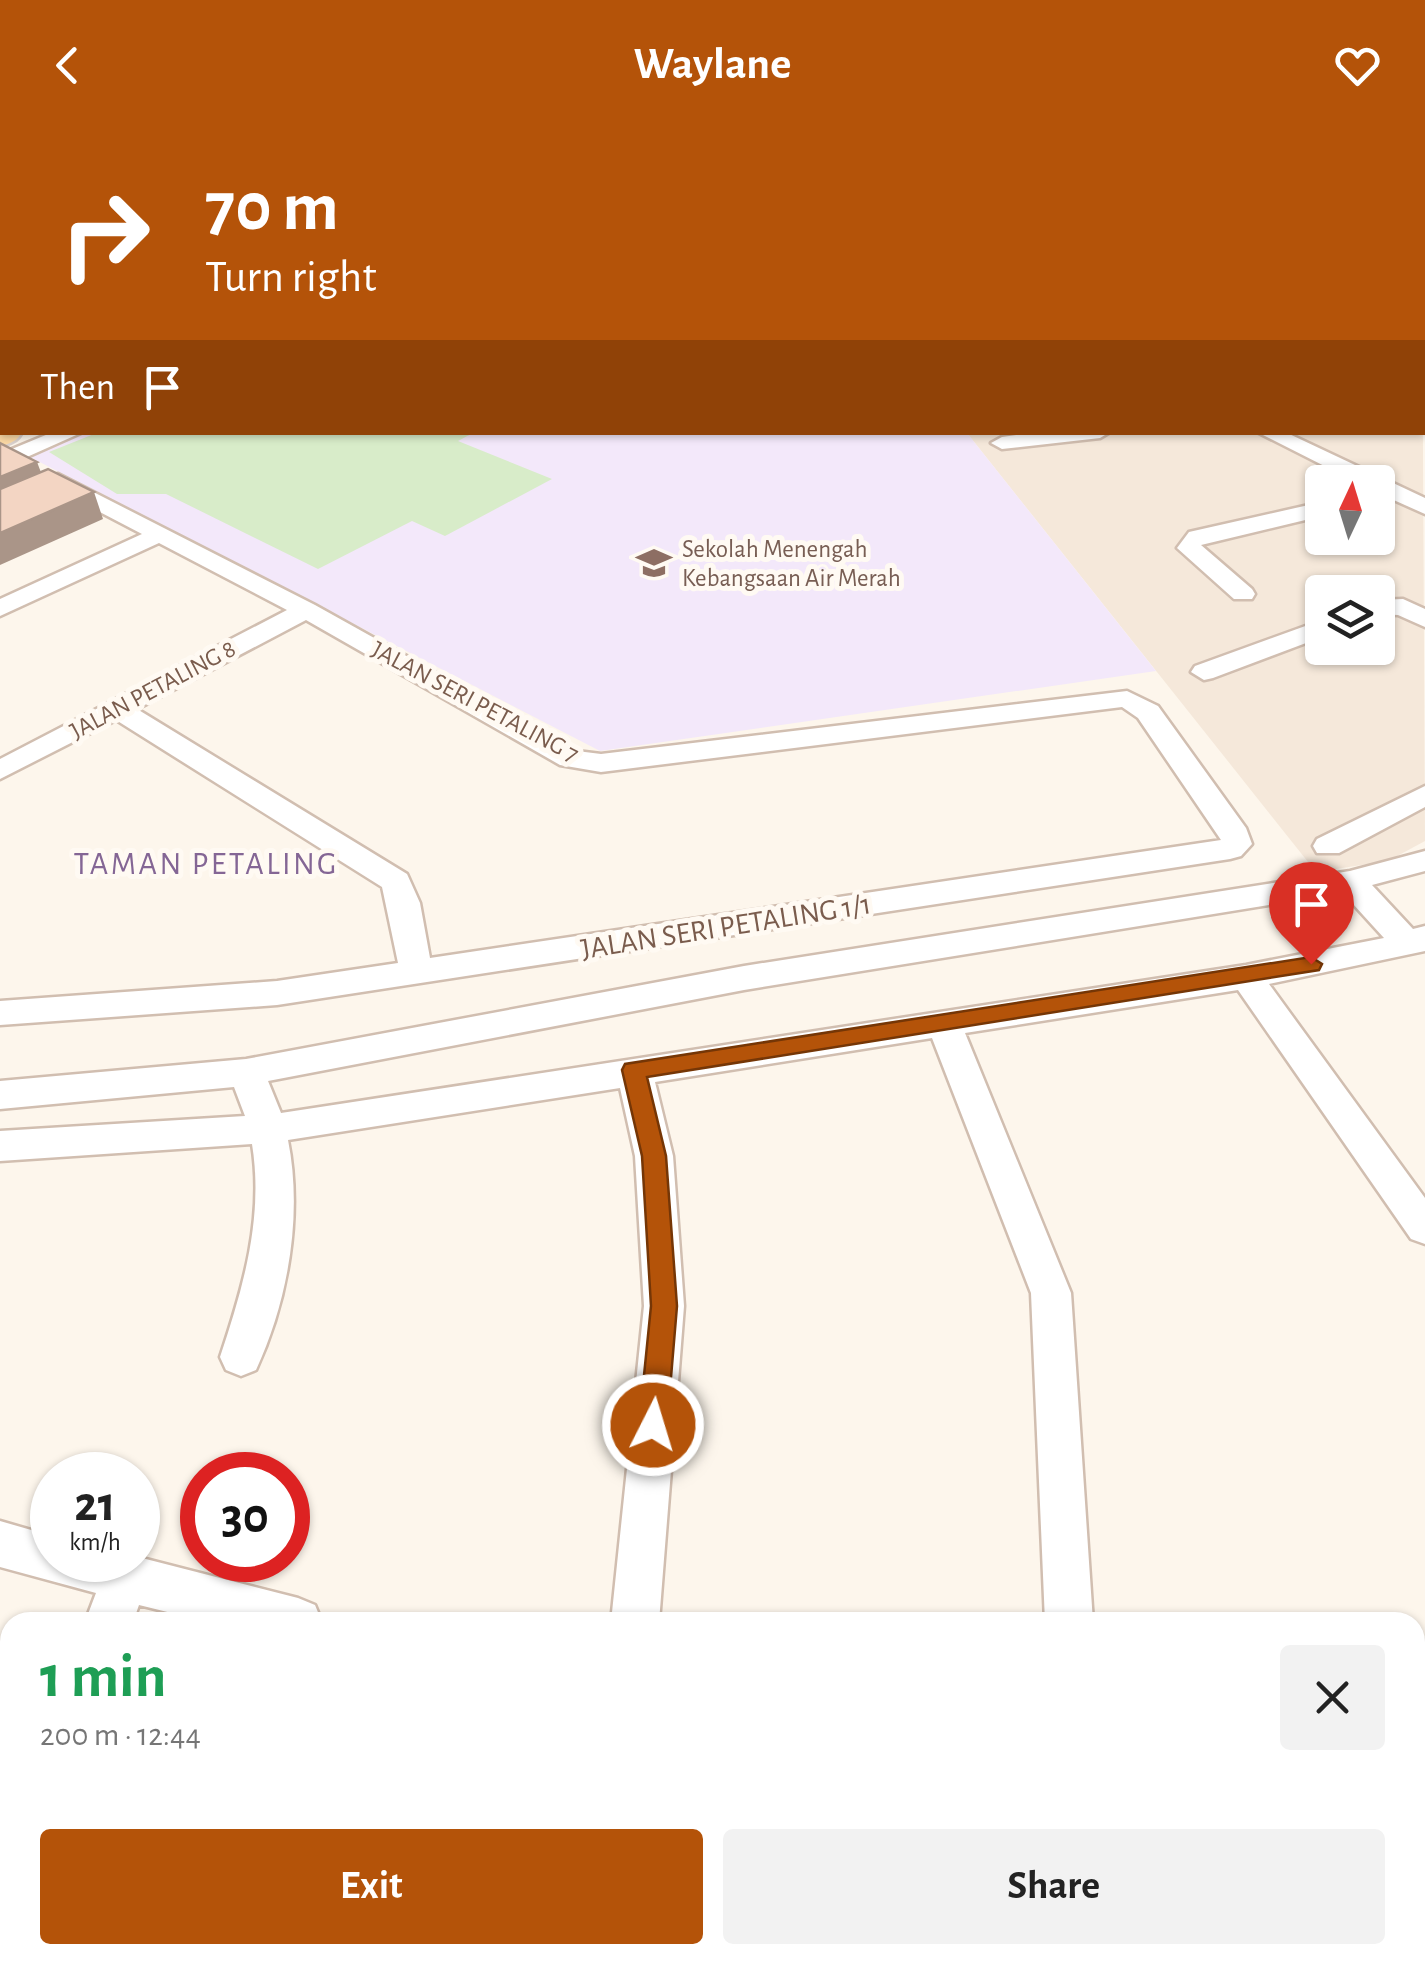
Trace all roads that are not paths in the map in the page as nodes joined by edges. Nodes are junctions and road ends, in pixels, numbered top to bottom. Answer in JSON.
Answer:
{"nodes":[{"id":1,"x":66,"y":435,"type":"edge"},
{"id":2,"x":1073,"y":435,"type":"edge"},
{"id":3,"x":1273,"y":435,"type":"edge"},
{"id":4,"x":1002,"y":443,"type":"dead end"},
{"id":5,"x":6,"y":460,"type":"edge"},
{"id":6,"x":1332,"y":465,"type":"edge"},
{"id":7,"x":1395,"y":495,"type":"edge"},
{"id":8,"x":1425,"y":507,"type":"edge"},
{"id":9,"x":1305,"y":513,"type":"edge"},
{"id":10,"x":135,"y":521,"type":"junction"},
{"id":11,"x":160,"y":534,"type":"junction"},
{"id":12,"x":0,"y":581,"type":"edge"},
{"id":13,"x":1243,"y":594,"type":"dead end"},
{"id":14,"x":1395,"y":607,"type":"edge"},
{"id":15,"x":0,"y":608,"type":"edge"},
{"id":16,"x":306,"y":610,"type":"junction"},
{"id":17,"x":1425,"y":618,"type":"edge"},
{"id":18,"x":1305,"y":634,"type":"edge"},
{"id":19,"x":1204,"y":672,"type":"dead end"},
{"id":20,"x":1099,"y":700,"type":"joint"},
{"id":21,"x":118,"y":708,"type":"junction"},
{"id":22,"x":0,"y":770,"type":"edge"},
{"id":23,"x":1425,"y":795,"type":"edge"},
{"id":24,"x":1328,"y":846,"type":"dead end"},
{"id":25,"x":1425,"y":861,"type":"edge"},
{"id":26,"x":1350,"y":881,"type":"junction"},
{"id":27,"x":1417,"y":941,"type":"edge"},
{"id":28,"x":416,"y":974,"type":"junction"},
{"id":29,"x":1246,"y":978,"type":"junction"},
{"id":30,"x":0,"y":1013,"type":"edge"},
{"id":31,"x":944,"y":1024,"type":"junction"},
{"id":32,"x":634,"y":1070,"type":"junction"},
{"id":33,"x":246,"y":1072,"type":"junction"},
{"id":34,"x":0,"y":1095,"type":"edge"},
{"id":35,"x":268,"y":1129,"type":"junction"},
{"id":36,"x":0,"y":1146,"type":"edge"},
{"id":37,"x":1425,"y":1228,"type":"edge"},
{"id":38,"x":241,"y":1357,"type":"dead end"},
{"id":39,"x":0,"y":1544,"type":"edge"},
{"id":40,"x":30,"y":1552,"type":"edge"},
{"id":41,"x":89,"y":1582,"type":"edge"},
{"id":42,"x":117,"y":1601,"type":"edge"},
{"id":43,"x":212,"y":1612,"type":"edge"},
{"id":44,"x":636,"y":1612,"type":"edge"},
{"id":45,"x":1068,"y":1612,"type":"edge"}],
"edges":[{"from":1,"to":5,"type":"street"},
{"from":2,"to":4,"type":"street"},
{"from":3,"to":6,"type":"street"},
{"from":5,"to":10,"type":"street","name":"JALAN SERI PETALING 7"},
{"from":7,"to":8,"type":"street"},
{"from":9,"to":13,"type":"street"},
{"from":10,"to":11,"type":"street","name":"JALAN SERI PETALING 7"},
{"from":10,"to":12,"type":"street"},
{"from":11,"to":15,"type":"street"},
{"from":11,"to":16,"type":"street","name":"JALAN SERI PETALING 7"},
{"from":14,"to":17,"type":"street"},
{"from":16,"to":20,"type":"street","name":"JALAN SERI PETALING 7"},
{"from":16,"to":21,"type":"street","name":"JALAN PETALING 8"},
{"from":18,"to":19,"type":"street"},
{"from":20,"to":28,"type":"street","name":"JALAN SERI PETALING 1/1"},
{"from":21,"to":22,"type":"street","name":"JALAN PETALING 8"},
{"from":21,"to":28,"type":"street"},
{"from":23,"to":24,"type":"street"},
{"from":25,"to":26,"type":"street"},
{"from":26,"to":27,"type":"street"},
{"from":26,"to":33,"type":"street"},
{"from":27,"to":29,"type":"street"},
{"from":28,"to":30,"type":"street","name":"JALAN SERI PETALING 1/1"},
{"from":29,"to":31,"type":"street"},
{"from":29,"to":37,"type":"street"},
{"from":31,"to":32,"type":"street"},
{"from":31,"to":45,"type":"street"},
{"from":32,"to":35,"type":"street"},
{"from":32,"to":44,"type":"street"},
{"from":33,"to":34,"type":"street"},
{"from":33,"to":35,"type":"street"},
{"from":35,"to":36,"type":"street"},
{"from":35,"to":38,"type":"street"},
{"from":39,"to":40,"type":"street"},
{"from":41,"to":42,"type":"street"},
{"from":42,"to":43,"type":"street"}]}
